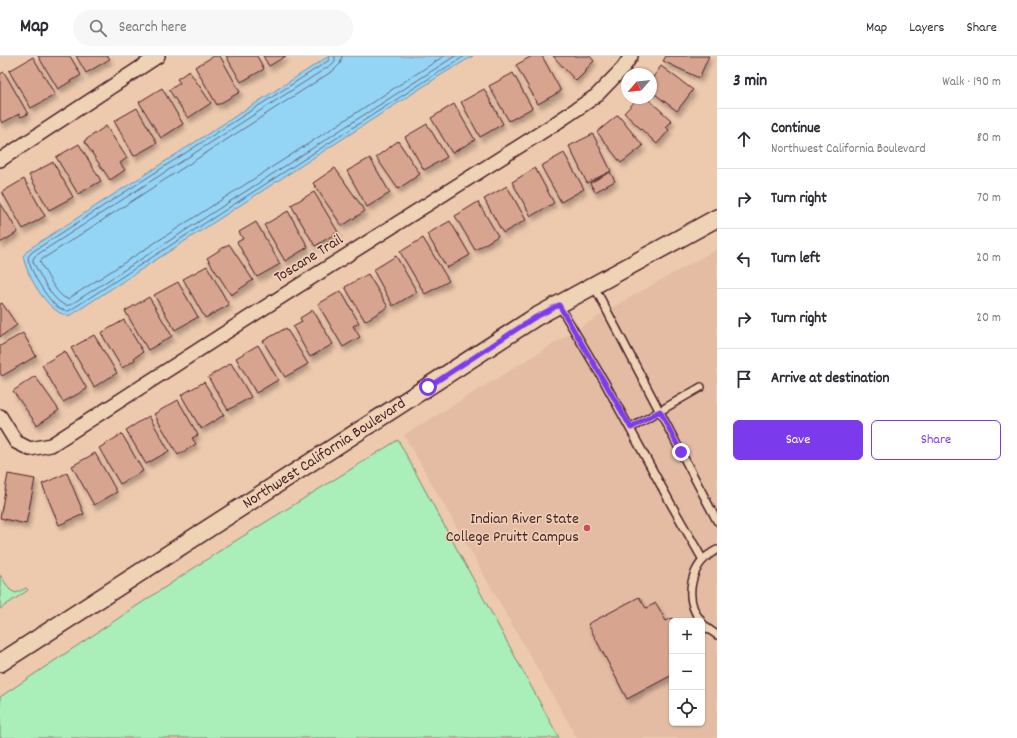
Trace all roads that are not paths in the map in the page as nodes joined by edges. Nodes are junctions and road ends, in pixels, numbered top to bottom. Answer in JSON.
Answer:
{"nodes":[{"id":1,"x":158,"y":56,"type":"edge"},
{"id":2,"x":631,"y":56,"type":"edge"},
{"id":3,"x":0,"y":160,"type":"edge"},
{"id":4,"x":717,"y":218,"type":"edge"},
{"id":5,"x":594,"y":286,"type":"junction"},
{"id":6,"x":559,"y":305,"type":"junction"},
{"id":7,"x":701,"y":388,"type":"dead end"},
{"id":8,"x":660,"y":411,"type":"junction"},
{"id":9,"x":0,"y":416,"type":"edge"},
{"id":10,"x":631,"y":428,"type":"junction"},
{"id":11,"x":717,"y":521,"type":"edge"},
{"id":12,"x":717,"y":550,"type":"edge"},
{"id":13,"x":703,"y":560,"type":"junction"},
{"id":14,"x":698,"y":618,"type":"edge"},
{"id":15,"x":705,"y":626,"type":"edge"},
{"id":16,"x":717,"y":635,"type":"edge"},
{"id":17,"x":0,"y":663,"type":"edge"}],
"edges":[{"from":1,"to":3,"type":"street"},
{"from":2,"to":9,"type":"street","name":"Toscane Trail"},
{"from":4,"to":5,"type":"street","name":"Northwest California Boulevard"},
{"from":5,"to":6,"type":"street","name":"Northwest California Boulevard"},
{"from":5,"to":8,"type":"lane"},
{"from":6,"to":10,"type":"lane"},
{"from":6,"to":17,"type":"street","name":"Northwest California Boulevard"},
{"from":7,"to":8,"type":"lane"},
{"from":8,"to":10,"type":"lane"},
{"from":8,"to":11,"type":"lane"},
{"from":10,"to":13,"type":"lane"},
{"from":12,"to":13,"type":"lane"},
{"from":13,"to":14,"type":"lane"},
{"from":15,"to":16,"type":"lane"}]}
